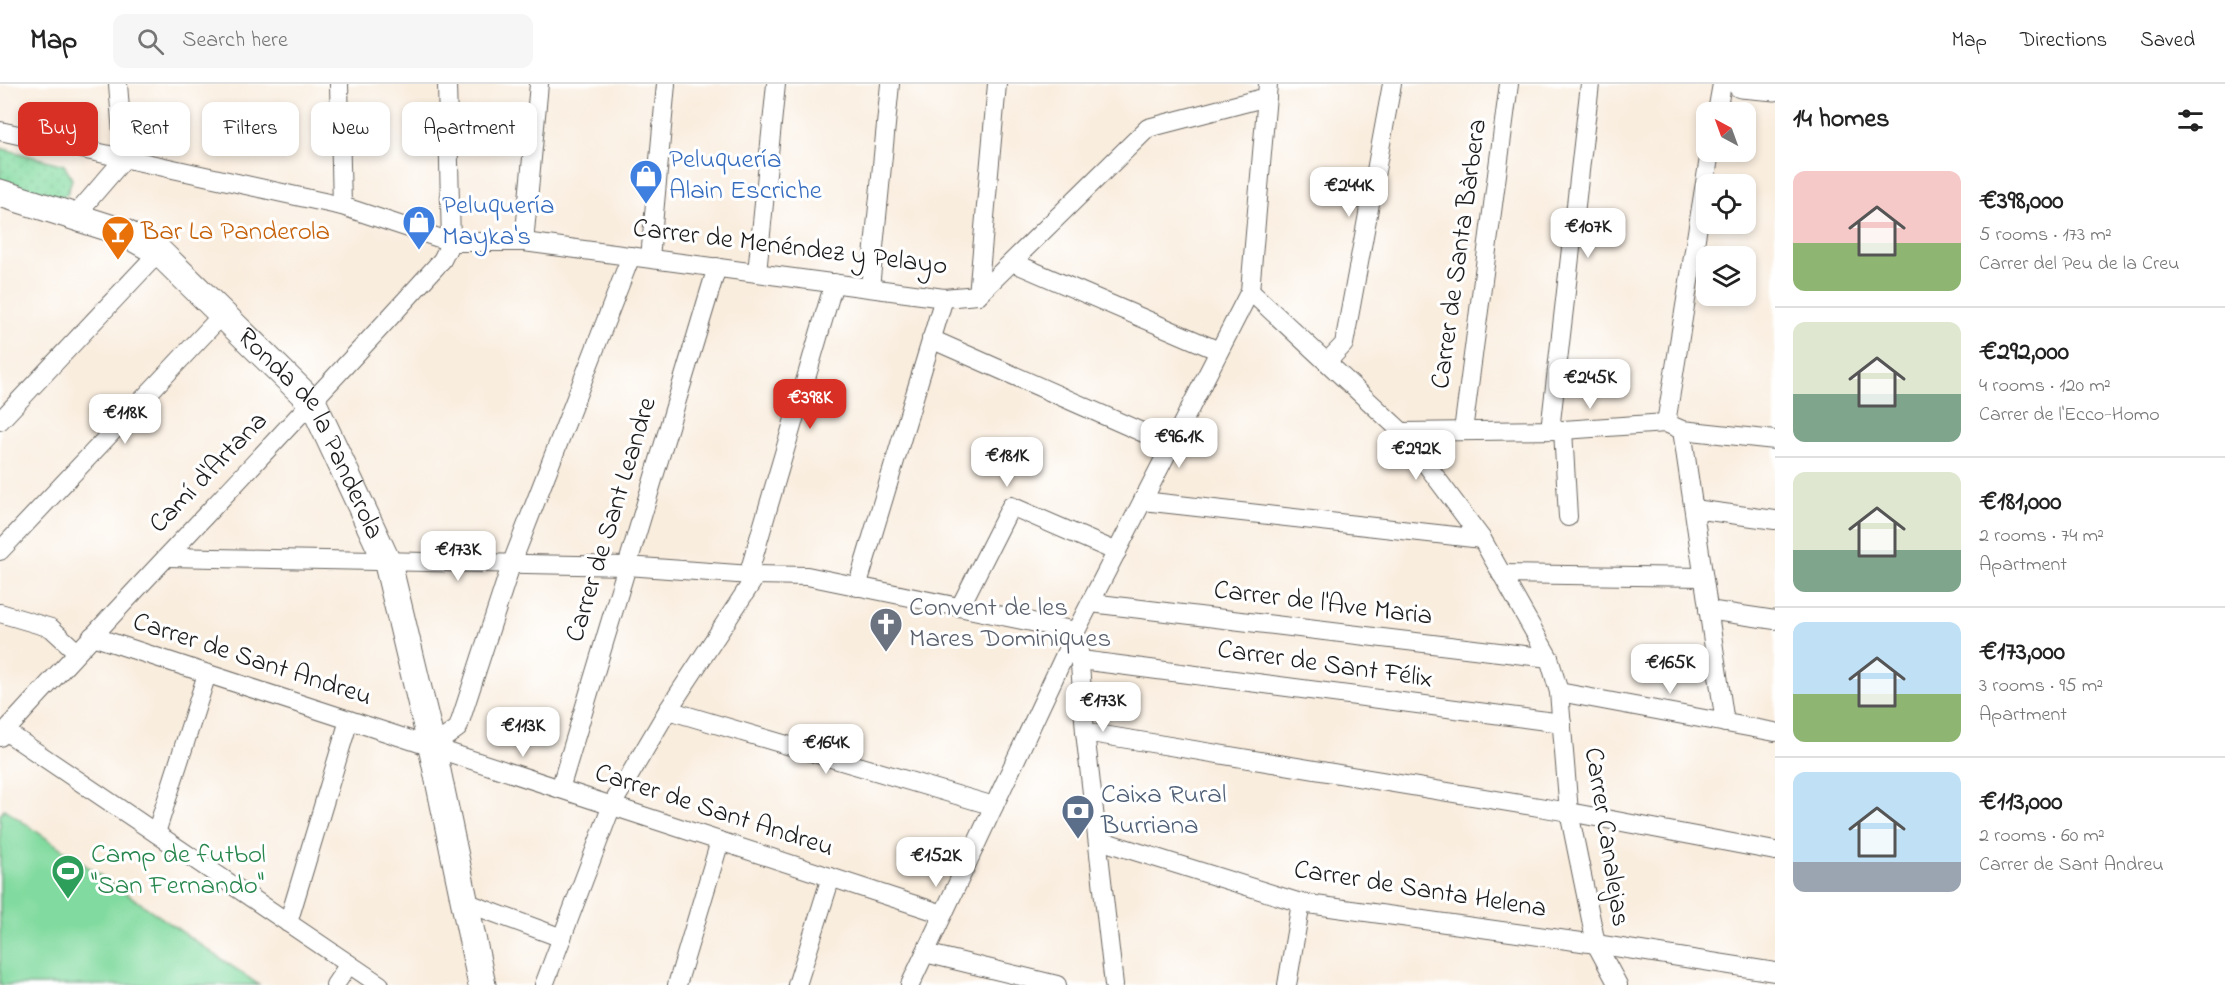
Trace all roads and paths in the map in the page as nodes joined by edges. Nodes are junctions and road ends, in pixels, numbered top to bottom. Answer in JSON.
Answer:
{"nodes":[{"id":1,"x":118,"y":84,"type":"edge"},
{"id":2,"x":339,"y":84,"type":"edge"},
{"id":3,"x":447,"y":84,"type":"edge"},
{"id":4,"x":538,"y":84,"type":"edge"},
{"id":5,"x":666,"y":84,"type":"edge"},
{"id":6,"x":776,"y":84,"type":"edge"},
{"id":7,"x":890,"y":84,"type":"edge"},
{"id":8,"x":997,"y":84,"type":"edge"},
{"id":9,"x":1392,"y":84,"type":"edge"},
{"id":10,"x":1509,"y":84,"type":"edge"},
{"id":11,"x":1590,"y":84,"type":"edge"},
{"id":12,"x":1722,"y":84,"type":"edge"},
{"id":13,"x":1742,"y":84,"type":"edge"},
{"id":14,"x":1775,"y":87,"type":"edge"},
{"id":15,"x":1267,"y":90,"type":"edge"},
{"id":16,"x":1719,"y":102,"type":"edge"},
{"id":17,"x":0,"y":131,"type":"edge"},
{"id":18,"x":124,"y":159,"type":"junction"},
{"id":19,"x":1709,"y":162,"type":"edge"},
{"id":20,"x":0,"y":193,"type":"edge"},
{"id":21,"x":342,"y":206,"type":"junction"},
{"id":22,"x":74,"y":217,"type":"junction"},
{"id":23,"x":451,"y":242,"type":"junction"},
{"id":24,"x":524,"y":242,"type":"junction"},
{"id":25,"x":159,"y":252,"type":"junction"},
{"id":26,"x":631,"y":256,"type":"junction"},
{"id":27,"x":650,"y":258,"type":"junction"},
{"id":28,"x":1012,"y":262,"type":"junction"},
{"id":29,"x":717,"y":267,"type":"junction"},
{"id":30,"x":757,"y":273,"type":"junction"},
{"id":31,"x":834,"y":283,"type":"junction"},
{"id":32,"x":870,"y":288,"type":"junction"},
{"id":33,"x":1250,"y":291,"type":"junction"},
{"id":34,"x":978,"y":295,"type":"junction"},
{"id":35,"x":944,"y":298,"type":"junction"},
{"id":36,"x":224,"y":313,"type":"junction"},
{"id":37,"x":931,"y":339,"type":"junction"},
{"id":38,"x":1219,"y":351,"type":"junction"},
{"id":39,"x":1327,"y":362,"type":"junction"},
{"id":40,"x":313,"y":403,"type":"junction"},
{"id":41,"x":0,"y":421,"type":"edge"},
{"id":42,"x":1674,"y":427,"type":"junction"},
{"id":43,"x":1557,"y":430,"type":"junction"},
{"id":44,"x":1463,"y":431,"type":"junction"},
{"id":45,"x":1402,"y":432,"type":"junction"},
{"id":46,"x":1775,"y":440,"type":"edge"},
{"id":47,"x":1172,"y":445,"type":"junction"},
{"id":48,"x":1143,"y":501,"type":"junction"},
{"id":49,"x":1694,"y":509,"type":"junction"},
{"id":50,"x":1568,"y":517,"type":"dead end"},
{"id":51,"x":1775,"y":520,"type":"edge"},
{"id":52,"x":1482,"y":538,"type":"junction"},
{"id":53,"x":0,"y":551,"type":"edge"},
{"id":54,"x":1117,"y":552,"type":"junction"},
{"id":55,"x":167,"y":557,"type":"junction"},
{"id":56,"x":388,"y":564,"type":"junction"},
{"id":57,"x":511,"y":565,"type":"junction"},
{"id":58,"x":627,"y":566,"type":"junction"},
{"id":59,"x":1502,"y":574,"type":"junction"},
{"id":60,"x":751,"y":575,"type":"junction"},
{"id":61,"x":1704,"y":577,"type":"junction"},
{"id":62,"x":857,"y":587,"type":"junction"},
{"id":63,"x":1091,"y":603,"type":"junction"},
{"id":64,"x":961,"y":605,"type":"junction"},
{"id":65,"x":1708,"y":610,"type":"junction"},
{"id":66,"x":0,"y":612,"type":"edge"},
{"id":67,"x":1775,"y":620,"type":"edge"},
{"id":68,"x":1076,"y":631,"type":"junction"},
{"id":69,"x":92,"y":636,"type":"junction"},
{"id":70,"x":77,"y":652,"type":"junction"},
{"id":71,"x":1549,"y":658,"type":"junction"},
{"id":72,"x":1080,"y":660,"type":"junction"},
{"id":73,"x":207,"y":674,"type":"junction"},
{"id":74,"x":1559,"y":692,"type":"junction"},
{"id":75,"x":668,"y":710,"type":"junction"},
{"id":76,"x":350,"y":720,"type":"junction"},
{"id":77,"x":1562,"y":723,"type":"junction"},
{"id":78,"x":1725,"y":723,"type":"junction"},
{"id":79,"x":1085,"y":732,"type":"junction"},
{"id":80,"x":1775,"y":732,"type":"edge"},
{"id":81,"x":3,"y":734,"type":"edge"},
{"id":82,"x":432,"y":747,"type":"junction"},
{"id":83,"x":560,"y":789,"type":"junction"},
{"id":84,"x":612,"y":806,"type":"junction"},
{"id":85,"x":994,"y":806,"type":"junction"},
{"id":86,"x":1569,"y":812,"type":"junction"},
{"id":87,"x":156,"y":833,"type":"junction"},
{"id":88,"x":1099,"y":840,"type":"junction"},
{"id":89,"x":720,"y":841,"type":"junction"},
{"id":90,"x":1775,"y":851,"type":"edge"},
{"id":91,"x":831,"y":877,"type":"junction"},
{"id":92,"x":465,"y":902,"type":"junction"},
{"id":93,"x":1301,"y":903,"type":"junction"},
{"id":94,"x":943,"y":914,"type":"junction"},
{"id":95,"x":288,"y":923,"type":"junction"},
{"id":96,"x":562,"y":938,"type":"junction"},
{"id":97,"x":1596,"y":944,"type":"junction"},
{"id":98,"x":925,"y":953,"type":"junction"},
{"id":99,"x":349,"y":964,"type":"junction"},
{"id":100,"x":1775,"y":972,"type":"edge"},
{"id":101,"x":335,"y":985,"type":"edge"},
{"id":102,"x":380,"y":985,"type":"edge"},
{"id":103,"x":482,"y":985,"type":"edge"},
{"id":104,"x":544,"y":985,"type":"edge"},
{"id":105,"x":676,"y":985,"type":"edge"},
{"id":106,"x":796,"y":985,"type":"edge"},
{"id":107,"x":910,"y":985,"type":"edge"},
{"id":108,"x":1057,"y":985,"type":"edge"},
{"id":109,"x":1114,"y":985,"type":"edge"},
{"id":110,"x":1287,"y":985,"type":"edge"},
{"id":111,"x":1618,"y":985,"type":"edge"}],
"edges":[{"from":1,"to":18,"type":"street"},
{"from":2,"to":21,"type":"street"},
{"from":3,"to":23,"type":"street"},
{"from":4,"to":24,"type":"street"},
{"from":5,"to":27,"type":"street"},
{"from":6,"to":30,"type":"street"},
{"from":7,"to":32,"type":"street"},
{"from":8,"to":34,"type":"street"},
{"from":9,"to":39,"type":"street"},
{"from":10,"to":44,"type":"street","name":"Carrer de Santa Bàrbera"},
{"from":11,"to":43,"type":"street"},
{"from":12,"to":16,"type":"street"},
{"from":13,"to":14,"type":"street"},
{"from":15,"to":28,"type":"street","name":"Carrer de Menéndez y Pelayo"},
{"from":15,"to":33,"type":"street"},
{"from":17,"to":18,"type":"street","name":"Carrer de Menéndez y Pelayo"},
{"from":18,"to":21,"type":"street","name":"Carrer de Menéndez y Pelayo"},
{"from":18,"to":22,"type":"street"},
{"from":19,"to":42,"type":"street"},
{"from":20,"to":22,"type":"street","name":"Ronda de la Panderola"},
{"from":21,"to":23,"type":"street","name":"Carrer de Menéndez y Pelayo"},
{"from":22,"to":25,"type":"street","name":"Ronda de la Panderola"},
{"from":23,"to":24,"type":"street","name":"Carrer de Menéndez y Pelayo"},
{"from":23,"to":40,"type":"street","name":"Camí d'Artana"},
{"from":24,"to":26,"type":"street","name":"Carrer de Menéndez y Pelayo"},
{"from":25,"to":36,"type":"street","name":"Ronda de la Panderola"},
{"from":25,"to":41,"type":"street"},
{"from":26,"to":27,"type":"street","name":"Carrer de Menéndez y Pelayo"},
{"from":26,"to":57,"type":"street"},
{"from":27,"to":29,"type":"street","name":"Carrer de Menéndez y Pelayo"},
{"from":28,"to":34,"type":"street","name":"Carrer de Menéndez y Pelayo"},
{"from":28,"to":38,"type":"street"},
{"from":29,"to":30,"type":"street","name":"Carrer de Menéndez y Pelayo"},
{"from":29,"to":58,"type":"street","name":"Carrer de Sant Leandre"},
{"from":30,"to":31,"type":"street","name":"Carrer de Menéndez y Pelayo"},
{"from":31,"to":32,"type":"street","name":"Carrer de Menéndez y Pelayo"},
{"from":31,"to":60,"type":"street"},
{"from":32,"to":35,"type":"street","name":"Carrer de Menéndez y Pelayo"},
{"from":33,"to":38,"type":"street"},
{"from":33,"to":39,"type":"street","name":"Carrer Canalejas"},
{"from":34,"to":35,"type":"street","name":"Carrer de Menéndez y Pelayo"},
{"from":35,"to":37,"type":"street"},
{"from":36,"to":40,"type":"street","name":"Ronda de la Panderola"},
{"from":36,"to":53,"type":"street"},
{"from":37,"to":47,"type":"street"},
{"from":37,"to":62,"type":"street"},
{"from":38,"to":47,"type":"street"},
{"from":39,"to":45,"type":"street","name":"Carrer Canalejas"},
{"from":40,"to":55,"type":"street","name":"Camí d'Artana"},
{"from":40,"to":56,"type":"street","name":"Ronda de la Panderola"},
{"from":42,"to":43,"type":"street"},
{"from":42,"to":46,"type":"street"},
{"from":42,"to":49,"type":"street"},
{"from":43,"to":44,"type":"street"},
{"from":43,"to":50,"type":"street"},
{"from":44,"to":45,"type":"street"},
{"from":45,"to":52,"type":"street","name":"Carrer Canalejas"},
{"from":47,"to":48,"type":"street"},
{"from":48,"to":52,"type":"street"},
{"from":48,"to":54,"type":"street"},
{"from":49,"to":51,"type":"street"},
{"from":49,"to":61,"type":"street"},
{"from":52,"to":59,"type":"street","name":"Carrer Canalejas"},
{"from":54,"to":63,"type":"street"},
{"from":54,"to":64,"type":"street"},
{"from":55,"to":56,"type":"street"},
{"from":55,"to":69,"type":"street","name":"Camí d'Artana"},
{"from":56,"to":57,"type":"street"},
{"from":56,"to":82,"type":"street","name":"Ronda de la Panderola"},
{"from":57,"to":58,"type":"street"},
{"from":57,"to":82,"type":"street"},
{"from":58,"to":60,"type":"street"},
{"from":58,"to":83,"type":"street","name":"Carrer de Sant Leandre"},
{"from":59,"to":61,"type":"street"},
{"from":59,"to":71,"type":"street","name":"Carrer Canalejas"},
{"from":60,"to":62,"type":"street"},
{"from":60,"to":75,"type":"street"},
{"from":61,"to":65,"type":"street"},
{"from":62,"to":64,"type":"street"},
{"from":63,"to":68,"type":"street"},
{"from":63,"to":71,"type":"street","name":"Carrer de l'Ave Maria"},
{"from":64,"to":68,"type":"street"},
{"from":65,"to":67,"type":"street"},
{"from":65,"to":78,"type":"street"},
{"from":66,"to":70,"type":"street"},
{"from":68,"to":72,"type":"street"},
{"from":68,"to":85,"type":"street"},
{"from":69,"to":70,"type":"street","name":"Camí d'Artana"},
{"from":69,"to":73,"type":"street","name":"Carrer de Sant Andreu"},
{"from":70,"to":81,"type":"street","name":"Camí d'Artana"},
{"from":71,"to":74,"type":"street","name":"Carrer Canalejas"},
{"from":72,"to":77,"type":"street","name":"Carrer de Sant Félix"},
{"from":72,"to":79,"type":"street"},
{"from":73,"to":76,"type":"street","name":"Carrer de Sant Andreu"},
{"from":73,"to":87,"type":"street"},
{"from":74,"to":77,"type":"street","name":"Carrer Canalejas"},
{"from":74,"to":78,"type":"street"},
{"from":75,"to":84,"type":"street"},
{"from":75,"to":85,"type":"street"},
{"from":76,"to":82,"type":"street","name":"Carrer de Sant Andreu"},
{"from":76,"to":95,"type":"street"},
{"from":77,"to":86,"type":"street","name":"Carrer Canalejas"},
{"from":78,"to":80,"type":"street"},
{"from":79,"to":86,"type":"street"},
{"from":79,"to":88,"type":"street"},
{"from":81,"to":87,"type":"street"},
{"from":82,"to":83,"type":"street","name":"Carrer de Sant Andreu"},
{"from":82,"to":92,"type":"street","name":"Ronda de la Panderola"},
{"from":83,"to":84,"type":"street","name":"Carrer de Sant Andreu"},
{"from":84,"to":89,"type":"street","name":"Carrer de Sant Andreu"},
{"from":84,"to":96,"type":"street"},
{"from":85,"to":94,"type":"street"},
{"from":86,"to":90,"type":"street"},
{"from":86,"to":97,"type":"street","name":"Carrer Canalejas"},
{"from":87,"to":95,"type":"street"},
{"from":88,"to":93,"type":"street","name":"Carrer de Santa Helena"},
{"from":88,"to":109,"type":"street"},
{"from":89,"to":91,"type":"street","name":"Carrer de Sant Andreu"},
{"from":89,"to":105,"type":"street"},
{"from":91,"to":94,"type":"street","name":"Carrer de Sant Andreu"},
{"from":91,"to":106,"type":"street"},
{"from":92,"to":96,"type":"street"},
{"from":92,"to":103,"type":"street","name":"Ronda de la Panderola"},
{"from":93,"to":97,"type":"street","name":"Carrer de Santa Helena"},
{"from":93,"to":110,"type":"street"},
{"from":94,"to":98,"type":"street"},
{"from":95,"to":99,"type":"street"},
{"from":96,"to":104,"type":"street"},
{"from":97,"to":100,"type":"street","name":"Carrer de Santa Helena"},
{"from":97,"to":111,"type":"street","name":"Carrer Canalejas"},
{"from":98,"to":107,"type":"street"},
{"from":98,"to":108,"type":"street"},
{"from":99,"to":101,"type":"street"},
{"from":99,"to":102,"type":"street"}]}
